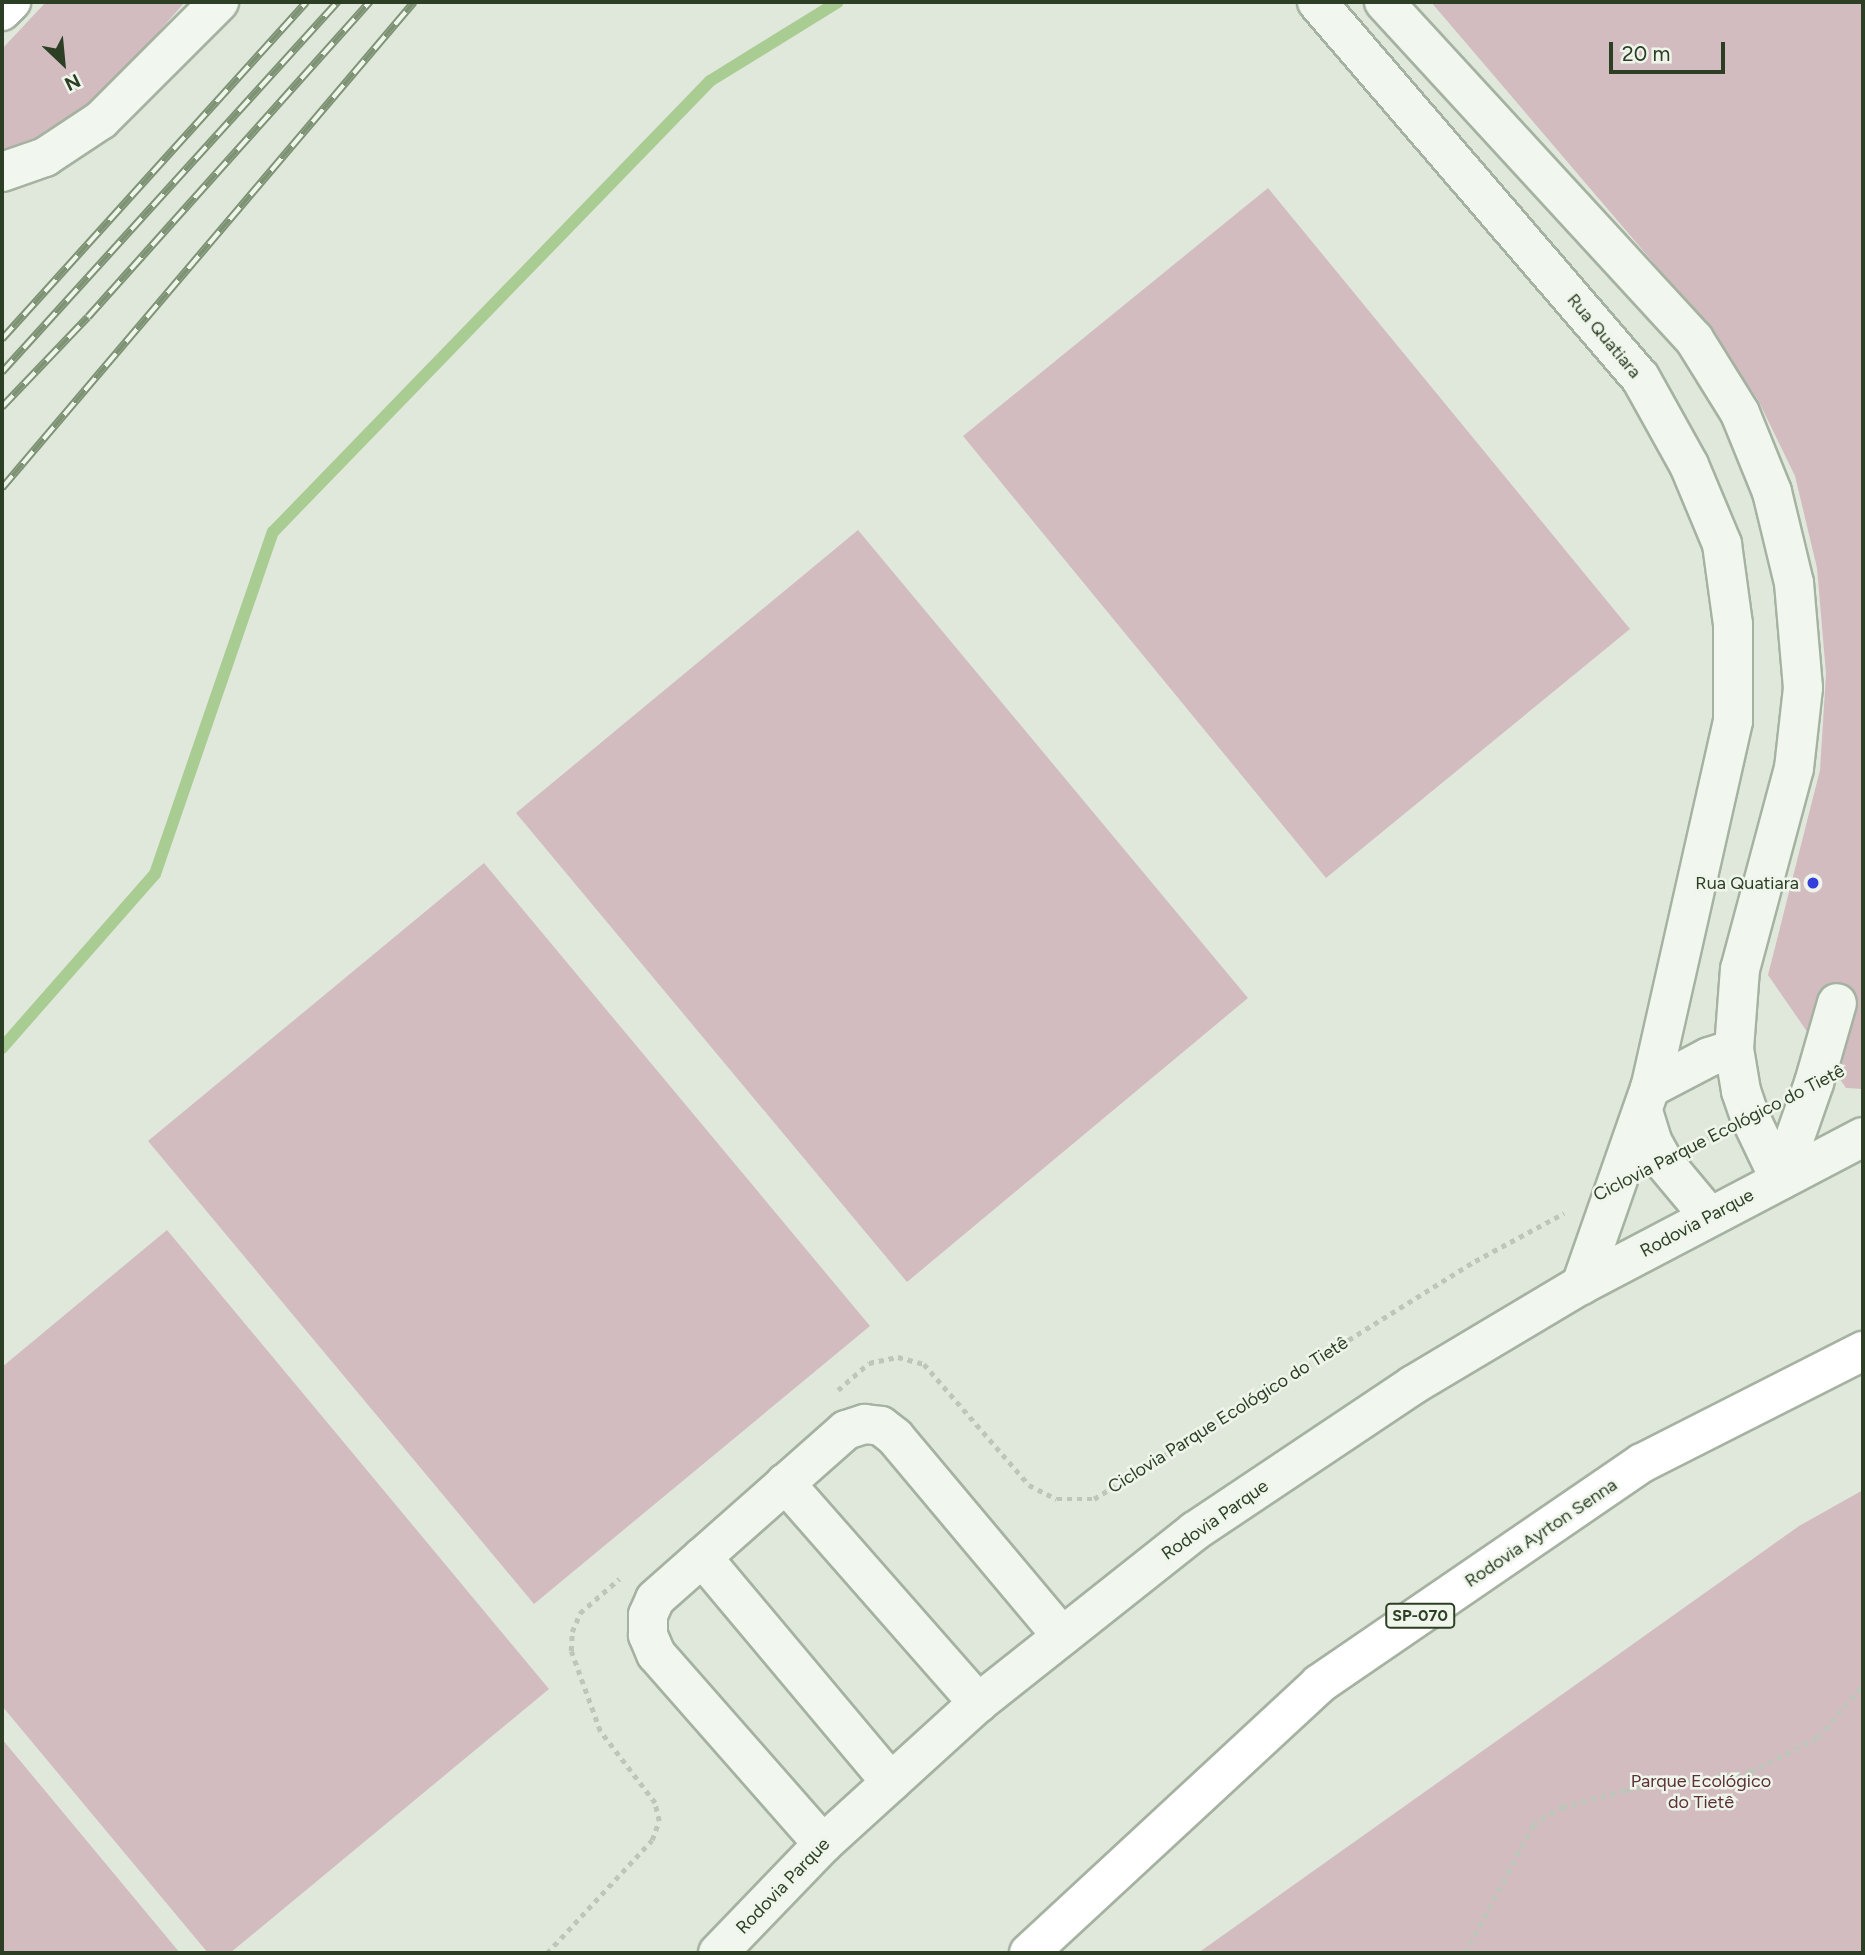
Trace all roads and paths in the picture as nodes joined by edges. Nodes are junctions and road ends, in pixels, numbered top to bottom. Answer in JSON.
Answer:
{"nodes":[{"id":1,"x":10,"y":2,"type":"edge"},
{"id":2,"x":219,"y":2,"type":"edge"},
{"id":3,"x":1317,"y":2,"type":"edge"},
{"id":4,"x":1388,"y":3,"type":"edge"},
{"id":5,"x":2,"y":11,"type":"edge"},
{"id":6,"x":1348,"y":39,"type":"junction"},
{"id":7,"x":2,"y":172,"type":"edge"},
{"id":8,"x":1678,"y":964,"type":"junction"},
{"id":9,"x":1740,"y":969,"type":"junction"},
{"id":10,"x":1837,"y":1003,"type":"dead end"},
{"id":11,"x":1734,"y":1049,"type":"junction"},
{"id":12,"x":1646,"y":1100,"type":"junction"},
{"id":13,"x":1750,"y":1117,"type":"junction"},
{"id":14,"x":1863,"y":1137,"type":"edge"},
{"id":15,"x":1663,"y":1161,"type":"junction"},
{"id":16,"x":1780,"y":1180,"type":"junction"},
{"id":17,"x":1618,"y":1184,"type":"junction"},
{"id":18,"x":1709,"y":1216,"type":"junction"},
{"id":19,"x":1581,"y":1285,"type":"junction"},
{"id":20,"x":1863,"y":1352,"type":"edge"},
{"id":21,"x":828,"y":1399,"type":"dead end"},
{"id":22,"x":785,"y":1483,"type":"junction"},
{"id":23,"x":702,"y":1557,"type":"junction"},
{"id":24,"x":621,"y":1577,"type":"dead end"},
{"id":25,"x":1062,"y":1636,"type":"junction"},
{"id":26,"x":1863,"y":1685,"type":"edge"},
{"id":27,"x":978,"y":1703,"type":"junction"},
{"id":28,"x":891,"y":1782,"type":"junction"},
{"id":29,"x":823,"y":1844,"type":"junction"},
{"id":30,"x":547,"y":1953,"type":"edge"},
{"id":31,"x":718,"y":1953,"type":"edge"},
{"id":32,"x":1029,"y":1953,"type":"edge"},
{"id":33,"x":1465,"y":1953,"type":"edge"}],
"edges":[{"from":1,"to":5,"type":"main road"},
{"from":2,"to":7,"type":"street"},
{"from":3,"to":6,"type":"street","name":"Rua Quatiara"},
{"from":4,"to":6,"type":"street"},
{"from":4,"to":9,"type":"street"},
{"from":6,"to":8,"type":"street","name":"Rua Quatiara"},
{"from":8,"to":9,"type":"street"},
{"from":8,"to":12,"type":"street","name":"Rua Quatiara"},
{"from":9,"to":11,"type":"street"},
{"from":10,"to":16,"type":"street"},
{"from":11,"to":12,"type":"street"},
{"from":11,"to":13,"type":"street"},
{"from":12,"to":15,"type":"street"},
{"from":12,"to":17,"type":"street","name":"Rua Quatiara"},
{"from":13,"to":15,"type":"path","name":"Ciclovia Parque Ecológico do Tietê"},
{"from":13,"to":16,"type":"street"},
{"from":14,"to":16,"type":"street","name":"Rodovia Parque"},
{"from":15,"to":18,"type":"street"},
{"from":16,"to":18,"type":"street","name":"Rodovia Parque"},
{"from":17,"to":19,"type":"street","name":"Rua Quatiara"},
{"from":17,"to":21,"type":"path","name":"Ciclovia Parque Ecológico do Tietê"},
{"from":18,"to":19,"type":"street","name":"Rodovia Parque"},
{"from":19,"to":25,"type":"street","name":"Rodovia Parque"},
{"from":20,"to":32,"type":"main road","name":"Rodovia Ayrton Senna","number":"SP-070"},
{"from":22,"to":23,"type":"street"},
{"from":22,"to":25,"type":"street"},
{"from":22,"to":27,"type":"street"},
{"from":23,"to":28,"type":"street"},
{"from":23,"to":29,"type":"street"},
{"from":24,"to":30,"type":"path"},
{"from":25,"to":27,"type":"street","name":"Rodovia Parque"},
{"from":26,"to":33,"type":"path"},
{"from":27,"to":28,"type":"street","name":"Rodovia Parque"},
{"from":28,"to":29,"type":"street","name":"Rodovia Parque"},
{"from":29,"to":31,"type":"street","name":"Rodovia Parque"}]}
